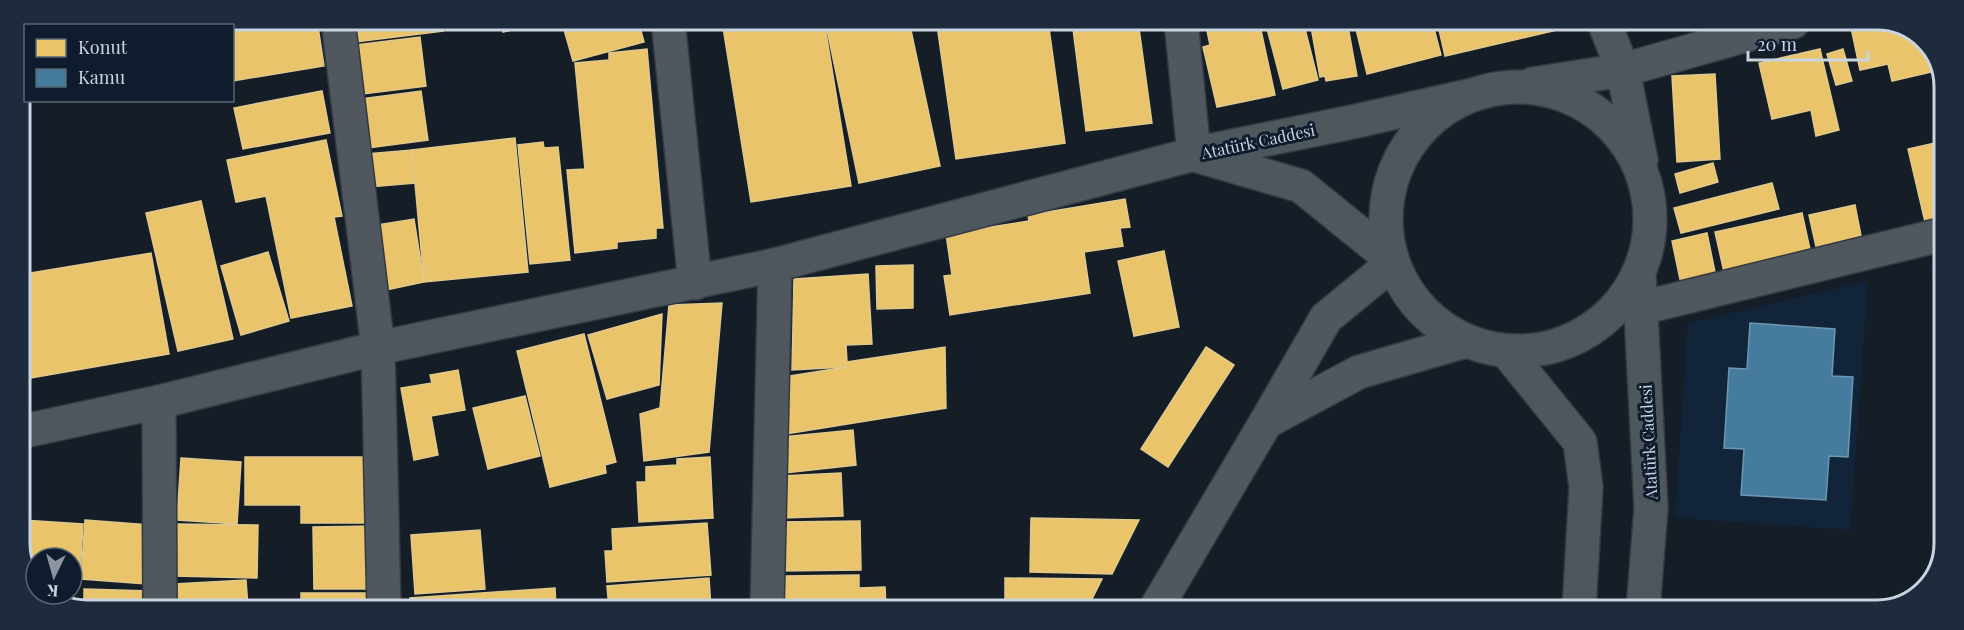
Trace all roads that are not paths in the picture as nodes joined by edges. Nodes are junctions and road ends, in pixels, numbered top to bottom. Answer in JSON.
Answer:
{"nodes":[{"id":1,"x":339,"y":30,"type":"edge"},
{"id":2,"x":669,"y":30,"type":"edge"},
{"id":3,"x":1182,"y":30,"type":"edge"},
{"id":4,"x":1607,"y":30,"type":"edge"},
{"id":5,"x":1765,"y":30,"type":"edge"},
{"id":6,"x":1623,"y":70,"type":"junction"},
{"id":7,"x":1515,"y":87,"type":"junction"},
{"id":8,"x":1472,"y":95,"type":"junction"},
{"id":9,"x":1194,"y":154,"type":"junction"},
{"id":10,"x":1645,"y":179,"type":"junction"},
{"id":11,"x":1934,"y":236,"type":"edge"},
{"id":12,"x":1391,"y":260,"type":"junction"},
{"id":13,"x":775,"y":266,"type":"junction"},
{"id":14,"x":1640,"y":273,"type":"junction"},
{"id":15,"x":694,"y":283,"type":"junction"},
{"id":16,"x":1641,"y":308,"type":"junction"},
{"id":17,"x":1466,"y":341,"type":"junction"},
{"id":18,"x":378,"y":348,"type":"junction"},
{"id":19,"x":1508,"y":352,"type":"junction"},
{"id":20,"x":159,"y":402,"type":"junction"},
{"id":21,"x":1266,"y":422,"type":"junction"},
{"id":22,"x":30,"y":430,"type":"edge"},
{"id":23,"x":160,"y":600,"type":"edge"},
{"id":24,"x":384,"y":600,"type":"edge"},
{"id":25,"x":766,"y":600,"type":"edge"},
{"id":26,"x":1161,"y":600,"type":"edge"},
{"id":27,"x":1580,"y":600,"type":"edge"},
{"id":28,"x":1644,"y":600,"type":"edge"}],
"edges":[{"from":1,"to":18,"type":"street"},
{"from":2,"to":15,"type":"street"},
{"from":3,"to":9,"type":"street"},
{"from":4,"to":6,"type":"main road"},
{"from":5,"to":6,"type":"street"},
{"from":6,"to":7,"type":"main road","name":"Atatürk Caddesi"},
{"from":6,"to":10,"type":"main road","name":"Atatürk Caddesi"},
{"from":7,"to":8,"type":"main road","name":"Atatürk Caddesi"},
{"from":7,"to":10,"type":"main road","name":"Atatürk Caddesi"},
{"from":8,"to":9,"type":"main road","name":"Atatürk Caddesi"},
{"from":8,"to":12,"type":"main road","name":"Atatürk Caddesi"},
{"from":9,"to":12,"type":"main road","name":"Atatürk Caddesi"},
{"from":9,"to":13,"type":"main road"},
{"from":10,"to":14,"type":"main road","name":"Atatürk Caddesi"},
{"from":11,"to":16,"type":"street"},
{"from":12,"to":17,"type":"main road","name":"Atatürk Caddesi"},
{"from":12,"to":21,"type":"street"},
{"from":13,"to":15,"type":"main road"},
{"from":13,"to":25,"type":"street"},
{"from":14,"to":16,"type":"main road","name":"Atatürk Caddesi"},
{"from":14,"to":19,"type":"main road","name":"Atatürk Caddesi"},
{"from":15,"to":18,"type":"main road"},
{"from":16,"to":28,"type":"main road","name":"Atatürk Caddesi"},
{"from":17,"to":19,"type":"main road","name":"Atatürk Caddesi"},
{"from":17,"to":21,"type":"street"},
{"from":18,"to":20,"type":"main road"},
{"from":18,"to":24,"type":"street"},
{"from":19,"to":27,"type":"main road"},
{"from":20,"to":22,"type":"main road"},
{"from":20,"to":23,"type":"street"},
{"from":21,"to":26,"type":"street"}]}
